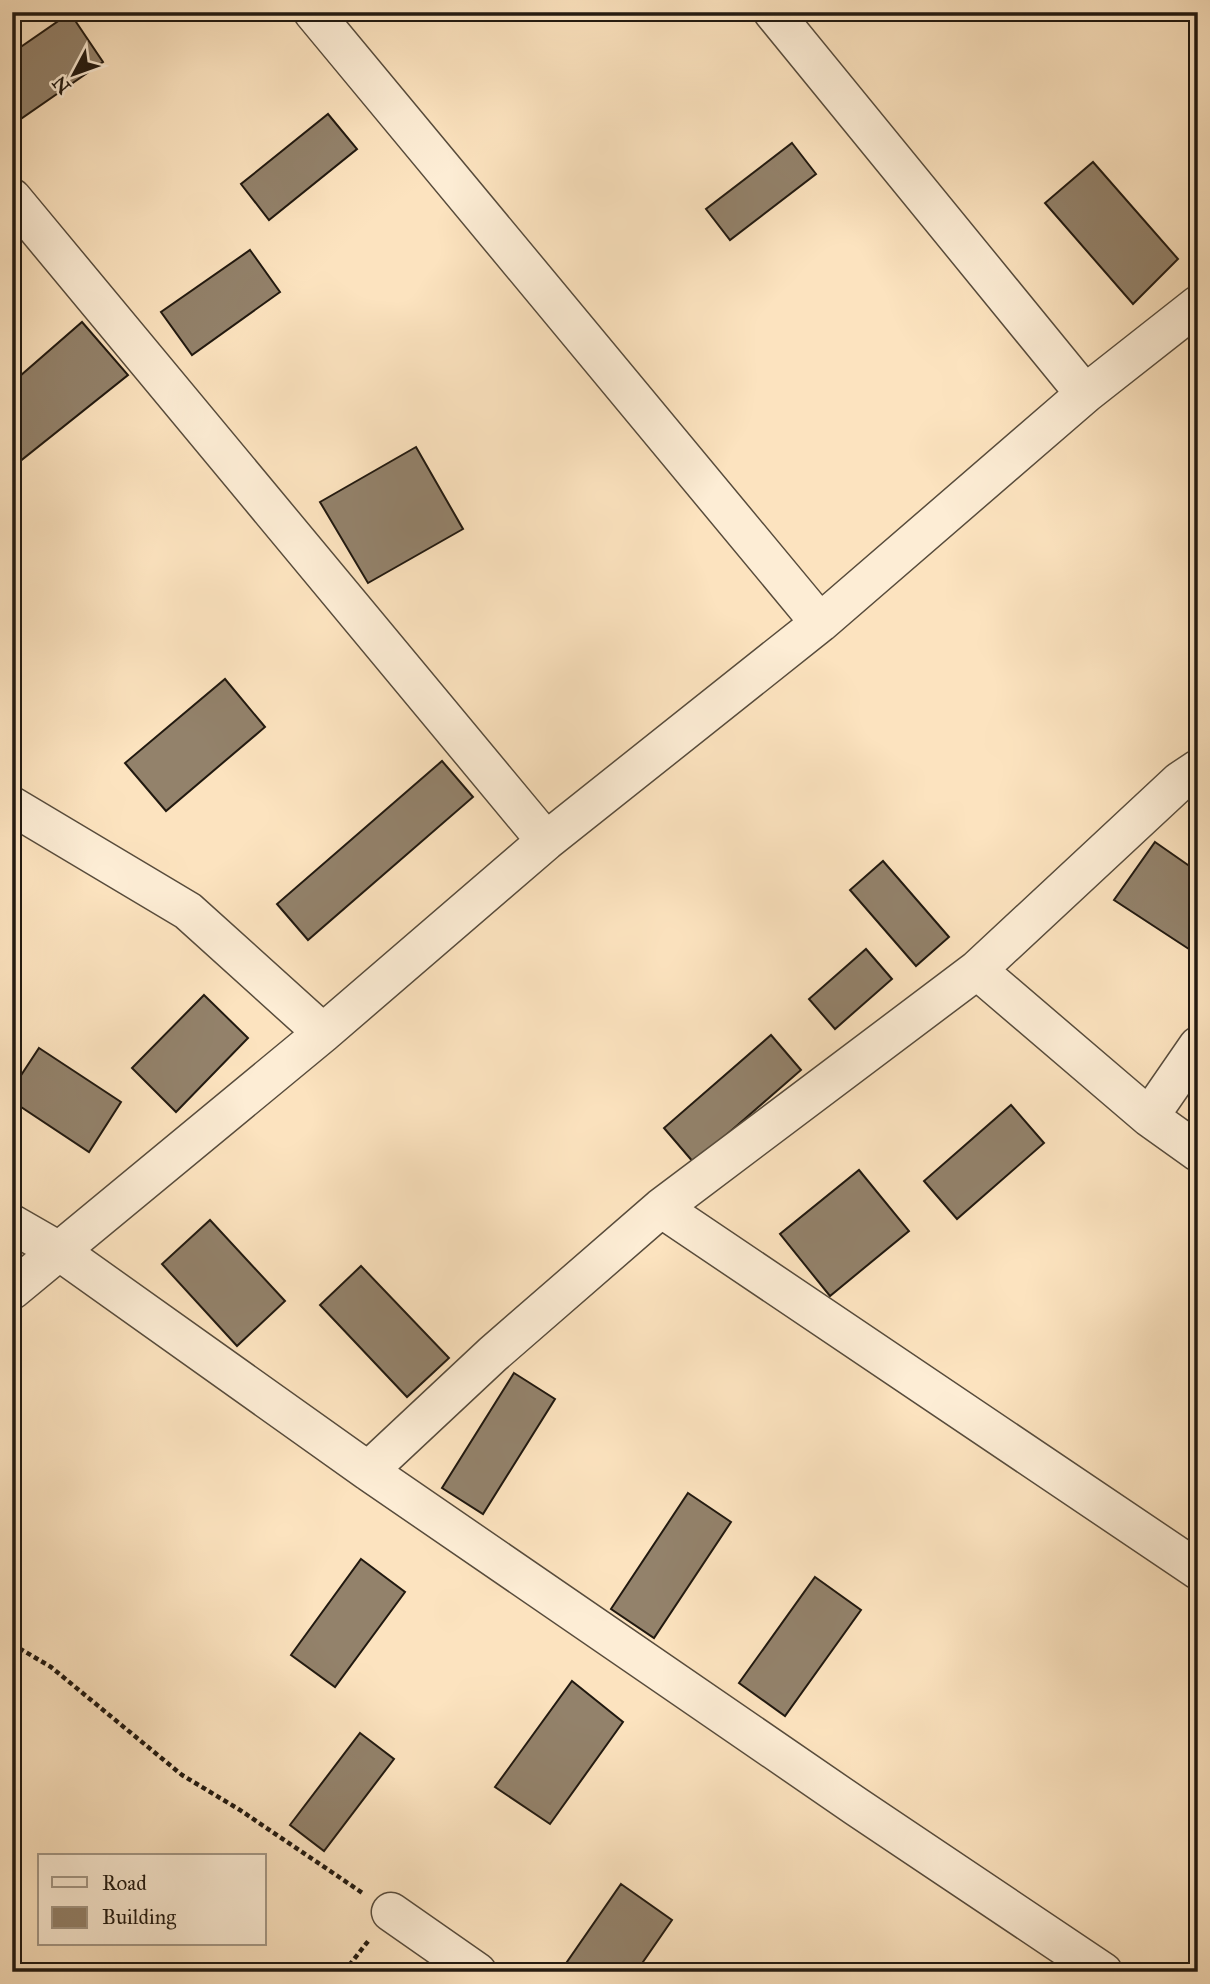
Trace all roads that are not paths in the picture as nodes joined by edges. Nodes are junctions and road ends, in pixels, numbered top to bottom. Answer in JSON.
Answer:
{"nodes":[{"id":1,"x":313,"y":12,"type":"edge"},
{"id":2,"x":773,"y":12,"type":"edge"},
{"id":3,"x":12,"y":198,"type":"edge"},
{"id":4,"x":1198,"y":305,"type":"edge"},
{"id":5,"x":1084,"y":394,"type":"junction"},
{"id":6,"x":820,"y":622,"type":"junction"},
{"id":7,"x":1198,"y":769,"type":"edge"},
{"id":8,"x":12,"y":806,"type":"edge"},
{"id":9,"x":546,"y":841,"type":"junction"},
{"id":10,"x":977,"y":970,"type":"junction"},
{"id":11,"x":323,"y":1033,"type":"junction"},
{"id":12,"x":1198,"y":1046,"type":"edge"},
{"id":13,"x":1149,"y":1117,"type":"junction"},
{"id":14,"x":1198,"y":1152,"type":"edge"},
{"id":15,"x":661,"y":1208,"type":"junction"},
{"id":16,"x":12,"y":1224,"type":"edge"},
{"id":17,"x":59,"y":1251,"type":"junction"},
{"id":18,"x":12,"y":1290,"type":"edge"},
{"id":19,"x":368,"y":1471,"type":"junction"},
{"id":20,"x":1198,"y":1570,"type":"edge"},
{"id":21,"x":391,"y":1912,"type":"road end"},
{"id":22,"x":477,"y":1972,"type":"edge"},
{"id":23,"x":1103,"y":1972,"type":"edge"}],
"edges":[{"from":1,"to":6,"type":"street"},
{"from":2,"to":5,"type":"street"},
{"from":3,"to":9,"type":"street"},
{"from":4,"to":5,"type":"street"},
{"from":5,"to":6,"type":"street"},
{"from":6,"to":9,"type":"street"},
{"from":7,"to":10,"type":"street"},
{"from":8,"to":11,"type":"street"},
{"from":9,"to":11,"type":"street"},
{"from":10,"to":13,"type":"street"},
{"from":10,"to":15,"type":"street"},
{"from":11,"to":17,"type":"street"},
{"from":12,"to":13,"type":"street"},
{"from":13,"to":14,"type":"street"},
{"from":15,"to":19,"type":"street"},
{"from":15,"to":20,"type":"street"},
{"from":16,"to":17,"type":"street"},
{"from":17,"to":18,"type":"street"},
{"from":17,"to":19,"type":"street"},
{"from":19,"to":23,"type":"street"},
{"from":21,"to":22,"type":"street"}]}
